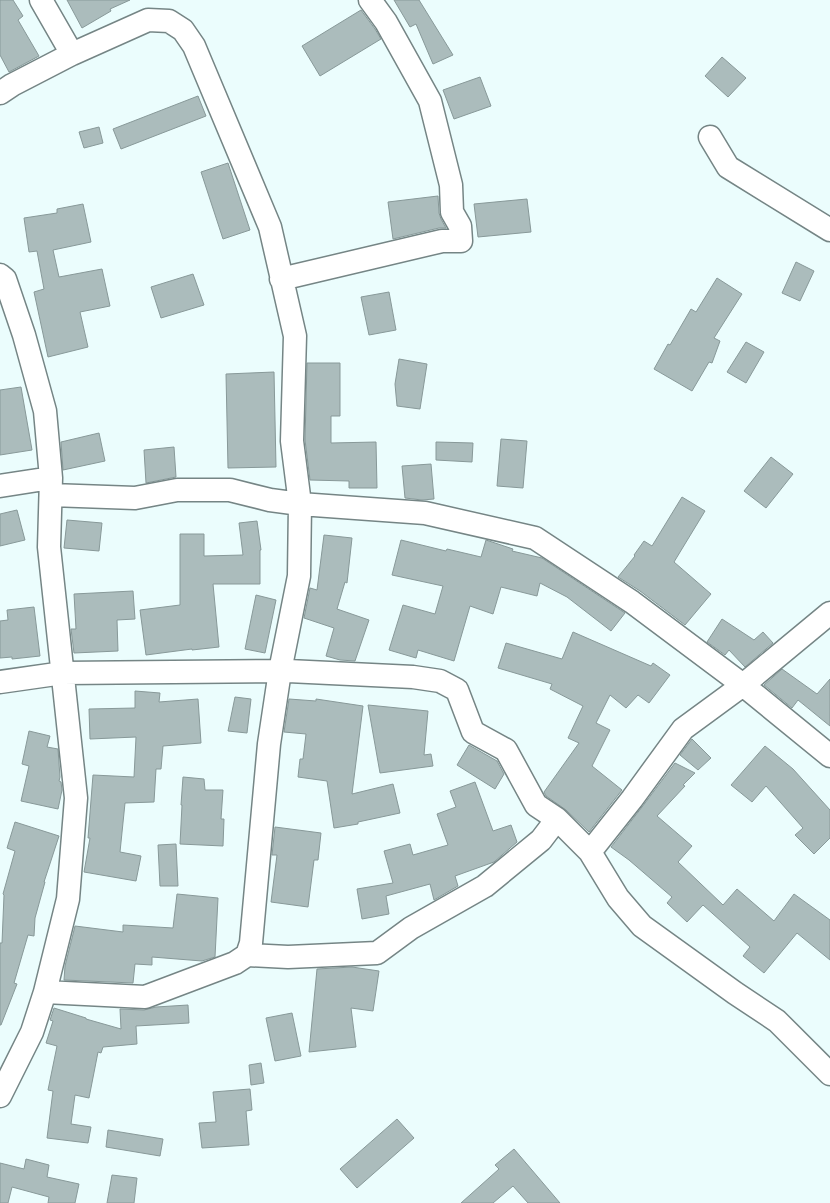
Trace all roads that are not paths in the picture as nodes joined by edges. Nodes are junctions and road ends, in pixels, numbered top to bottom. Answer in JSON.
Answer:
{"nodes":[{"id":1,"x":41,"y":0,"type":"edge"},
{"id":2,"x":370,"y":0,"type":"edge"},
{"id":3,"x":72,"y":54,"type":"junction"},
{"id":4,"x":0,"y":93,"type":"edge"},
{"id":5,"x":710,"y":137,"type":"dead end"},
{"id":6,"x":830,"y":230,"type":"edge"},
{"id":7,"x":0,"y":275,"type":"edge"},
{"id":8,"x":281,"y":279,"type":"junction"},
{"id":9,"x":0,"y":486,"type":"edge"},
{"id":10,"x":51,"y":487,"type":"junction"},
{"id":11,"x":300,"y":504,"type":"junction"},
{"id":12,"x":830,"y":613,"type":"edge"},
{"id":13,"x":280,"y":671,"type":"junction"},
{"id":14,"x":63,"y":673,"type":"junction"},
{"id":15,"x":0,"y":682,"type":"edge"},
{"id":16,"x":743,"y":685,"type":"junction"},
{"id":17,"x":830,"y":756,"type":"edge"},
{"id":18,"x":557,"y":819,"type":"junction"},
{"id":19,"x":590,"y":852,"type":"junction"},
{"id":20,"x":248,"y":955,"type":"junction"},
{"id":21,"x":45,"y":992,"type":"junction"},
{"id":22,"x":830,"y":1074,"type":"edge"},
{"id":23,"x":0,"y":1096,"type":"edge"}],
"edges":[{"from":1,"to":3,"type":"street"},
{"from":2,"to":8,"type":"street"},
{"from":3,"to":4,"type":"street"},
{"from":3,"to":8,"type":"street"},
{"from":5,"to":6,"type":"street"},
{"from":7,"to":10,"type":"street"},
{"from":8,"to":11,"type":"street"},
{"from":9,"to":10,"type":"street"},
{"from":10,"to":11,"type":"street"},
{"from":10,"to":14,"type":"street"},
{"from":11,"to":13,"type":"street"},
{"from":11,"to":16,"type":"street"},
{"from":12,"to":16,"type":"street"},
{"from":13,"to":14,"type":"street"},
{"from":13,"to":18,"type":"street"},
{"from":13,"to":20,"type":"street"},
{"from":14,"to":15,"type":"street"},
{"from":14,"to":21,"type":"street"},
{"from":16,"to":17,"type":"street"},
{"from":16,"to":19,"type":"street"},
{"from":18,"to":19,"type":"street"},
{"from":18,"to":20,"type":"street"},
{"from":19,"to":22,"type":"street"},
{"from":20,"to":21,"type":"street"},
{"from":21,"to":23,"type":"street"}]}
